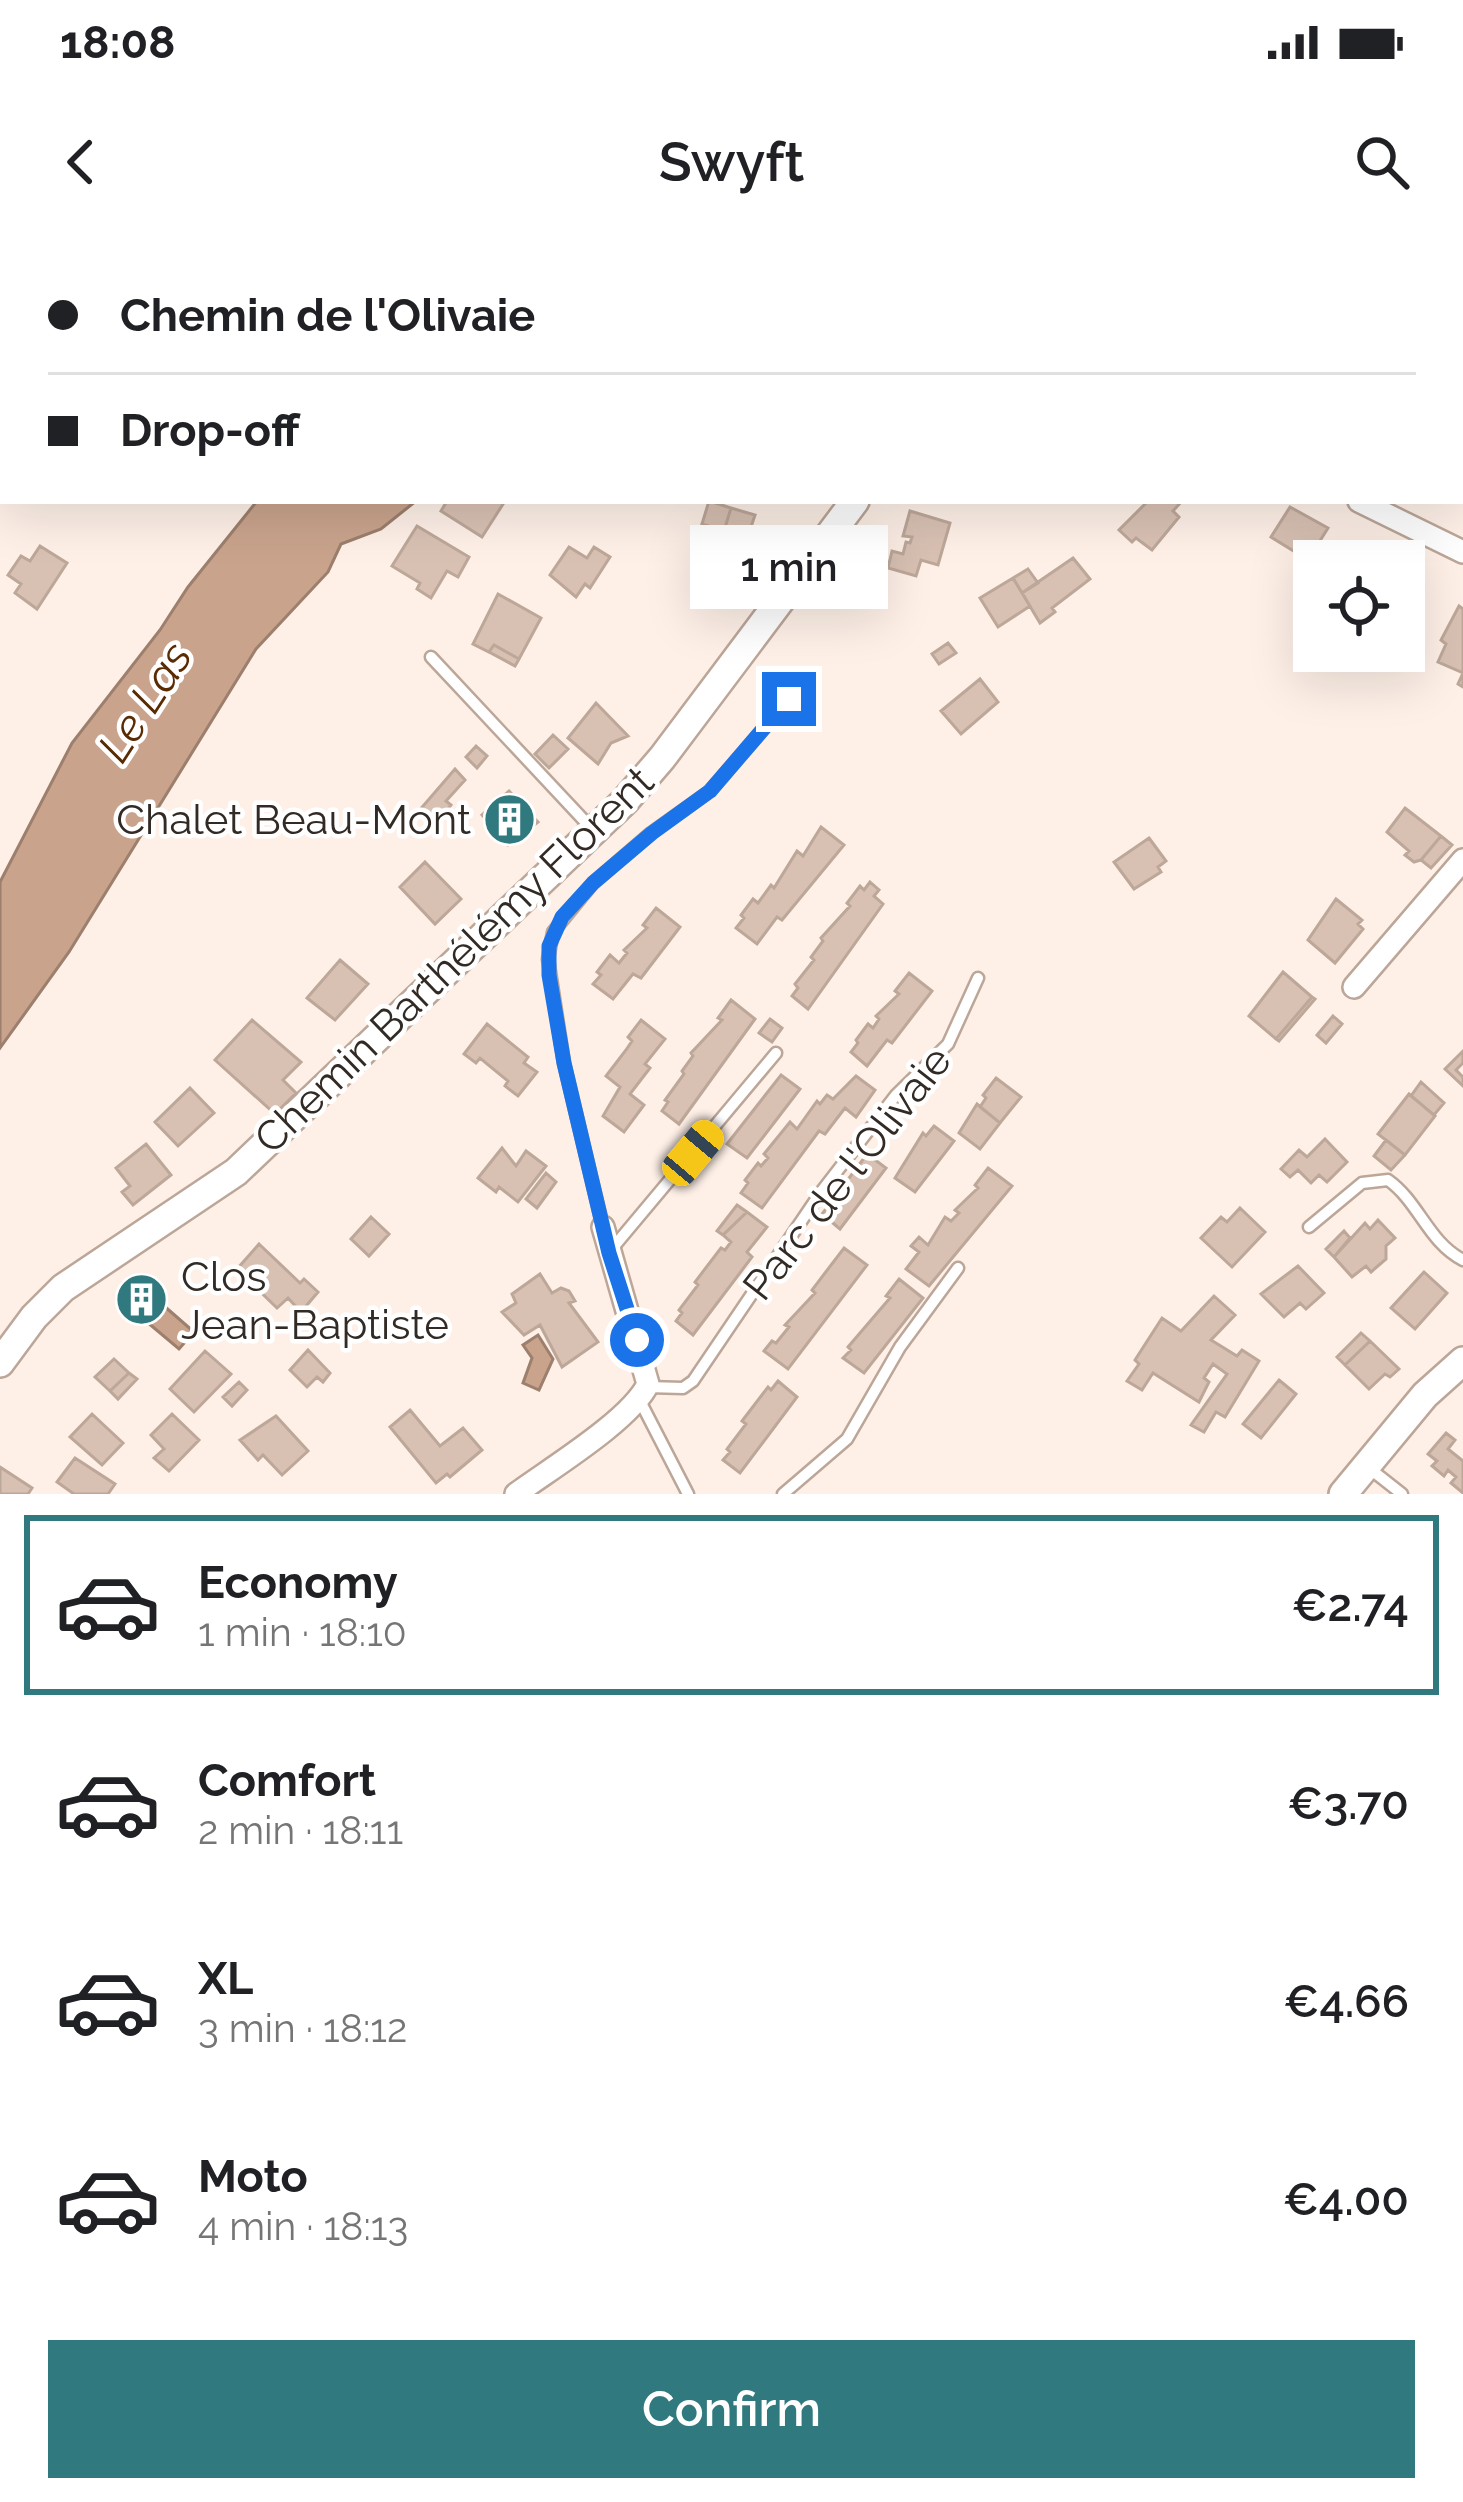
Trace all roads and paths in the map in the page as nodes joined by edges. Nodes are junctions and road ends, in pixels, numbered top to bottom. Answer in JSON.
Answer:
{"nodes":[{"id":1,"x":853,"y":504,"type":"edge"},
{"id":2,"x":1366,"y":504,"type":"edge"},
{"id":3,"x":1463,"y":552,"type":"edge"},
{"id":4,"x":431,"y":658,"type":"dead end"},
{"id":5,"x":789,"y":699,"type":"dead end"},
{"id":6,"x":594,"y":831,"type":"junction"},
{"id":7,"x":1463,"y":860,"type":"edge"},
{"id":8,"x":978,"y":978,"type":"dead end"},
{"id":9,"x":1354,"y":987,"type":"dead end"},
{"id":10,"x":776,"y":1053,"type":"dead end"},
{"id":11,"x":603,"y":1226,"type":"joint"},
{"id":12,"x":1310,"y":1227,"type":"dead end"},
{"id":13,"x":609,"y":1253,"type":"junction"},
{"id":14,"x":1463,"y":1260,"type":"edge"},
{"id":15,"x":958,"y":1268,"type":"dead end"},
{"id":16,"x":1463,"y":1360,"type":"edge"},
{"id":17,"x":0,"y":1363,"type":"edge"},
{"id":18,"x":643,"y":1394,"type":"junction"},
{"id":19,"x":1366,"y":1466,"type":"junction"},
{"id":20,"x":516,"y":1494,"type":"edge"},
{"id":21,"x":688,"y":1494,"type":"edge"},
{"id":22,"x":783,"y":1494,"type":"edge"},
{"id":23,"x":1343,"y":1494,"type":"edge"},
{"id":24,"x":1402,"y":1494,"type":"edge"}],
"edges":[{"from":1,"to":6,"type":"street","name":"Chemin Barthélémy Florent"},
{"from":2,"to":3,"type":"street"},
{"from":4,"to":6,"type":"lane"},
{"from":5,"to":11,"type":"lane"},
{"from":6,"to":17,"type":"street","name":"Chemin Barthélémy Florent"},
{"from":7,"to":9,"type":"street"},
{"from":8,"to":18,"type":"lane","name":"Parc de l'Olivaie"},
{"from":10,"to":13,"type":"lane"},
{"from":11,"to":13,"type":"street"},
{"from":12,"to":14,"type":"lane"},
{"from":13,"to":18,"type":"street"},
{"from":15,"to":22,"type":"lane"},
{"from":16,"to":19,"type":"street"},
{"from":18,"to":20,"type":"street"},
{"from":18,"to":21,"type":"lane"},
{"from":19,"to":23,"type":"street"},
{"from":19,"to":24,"type":"lane"}]}
